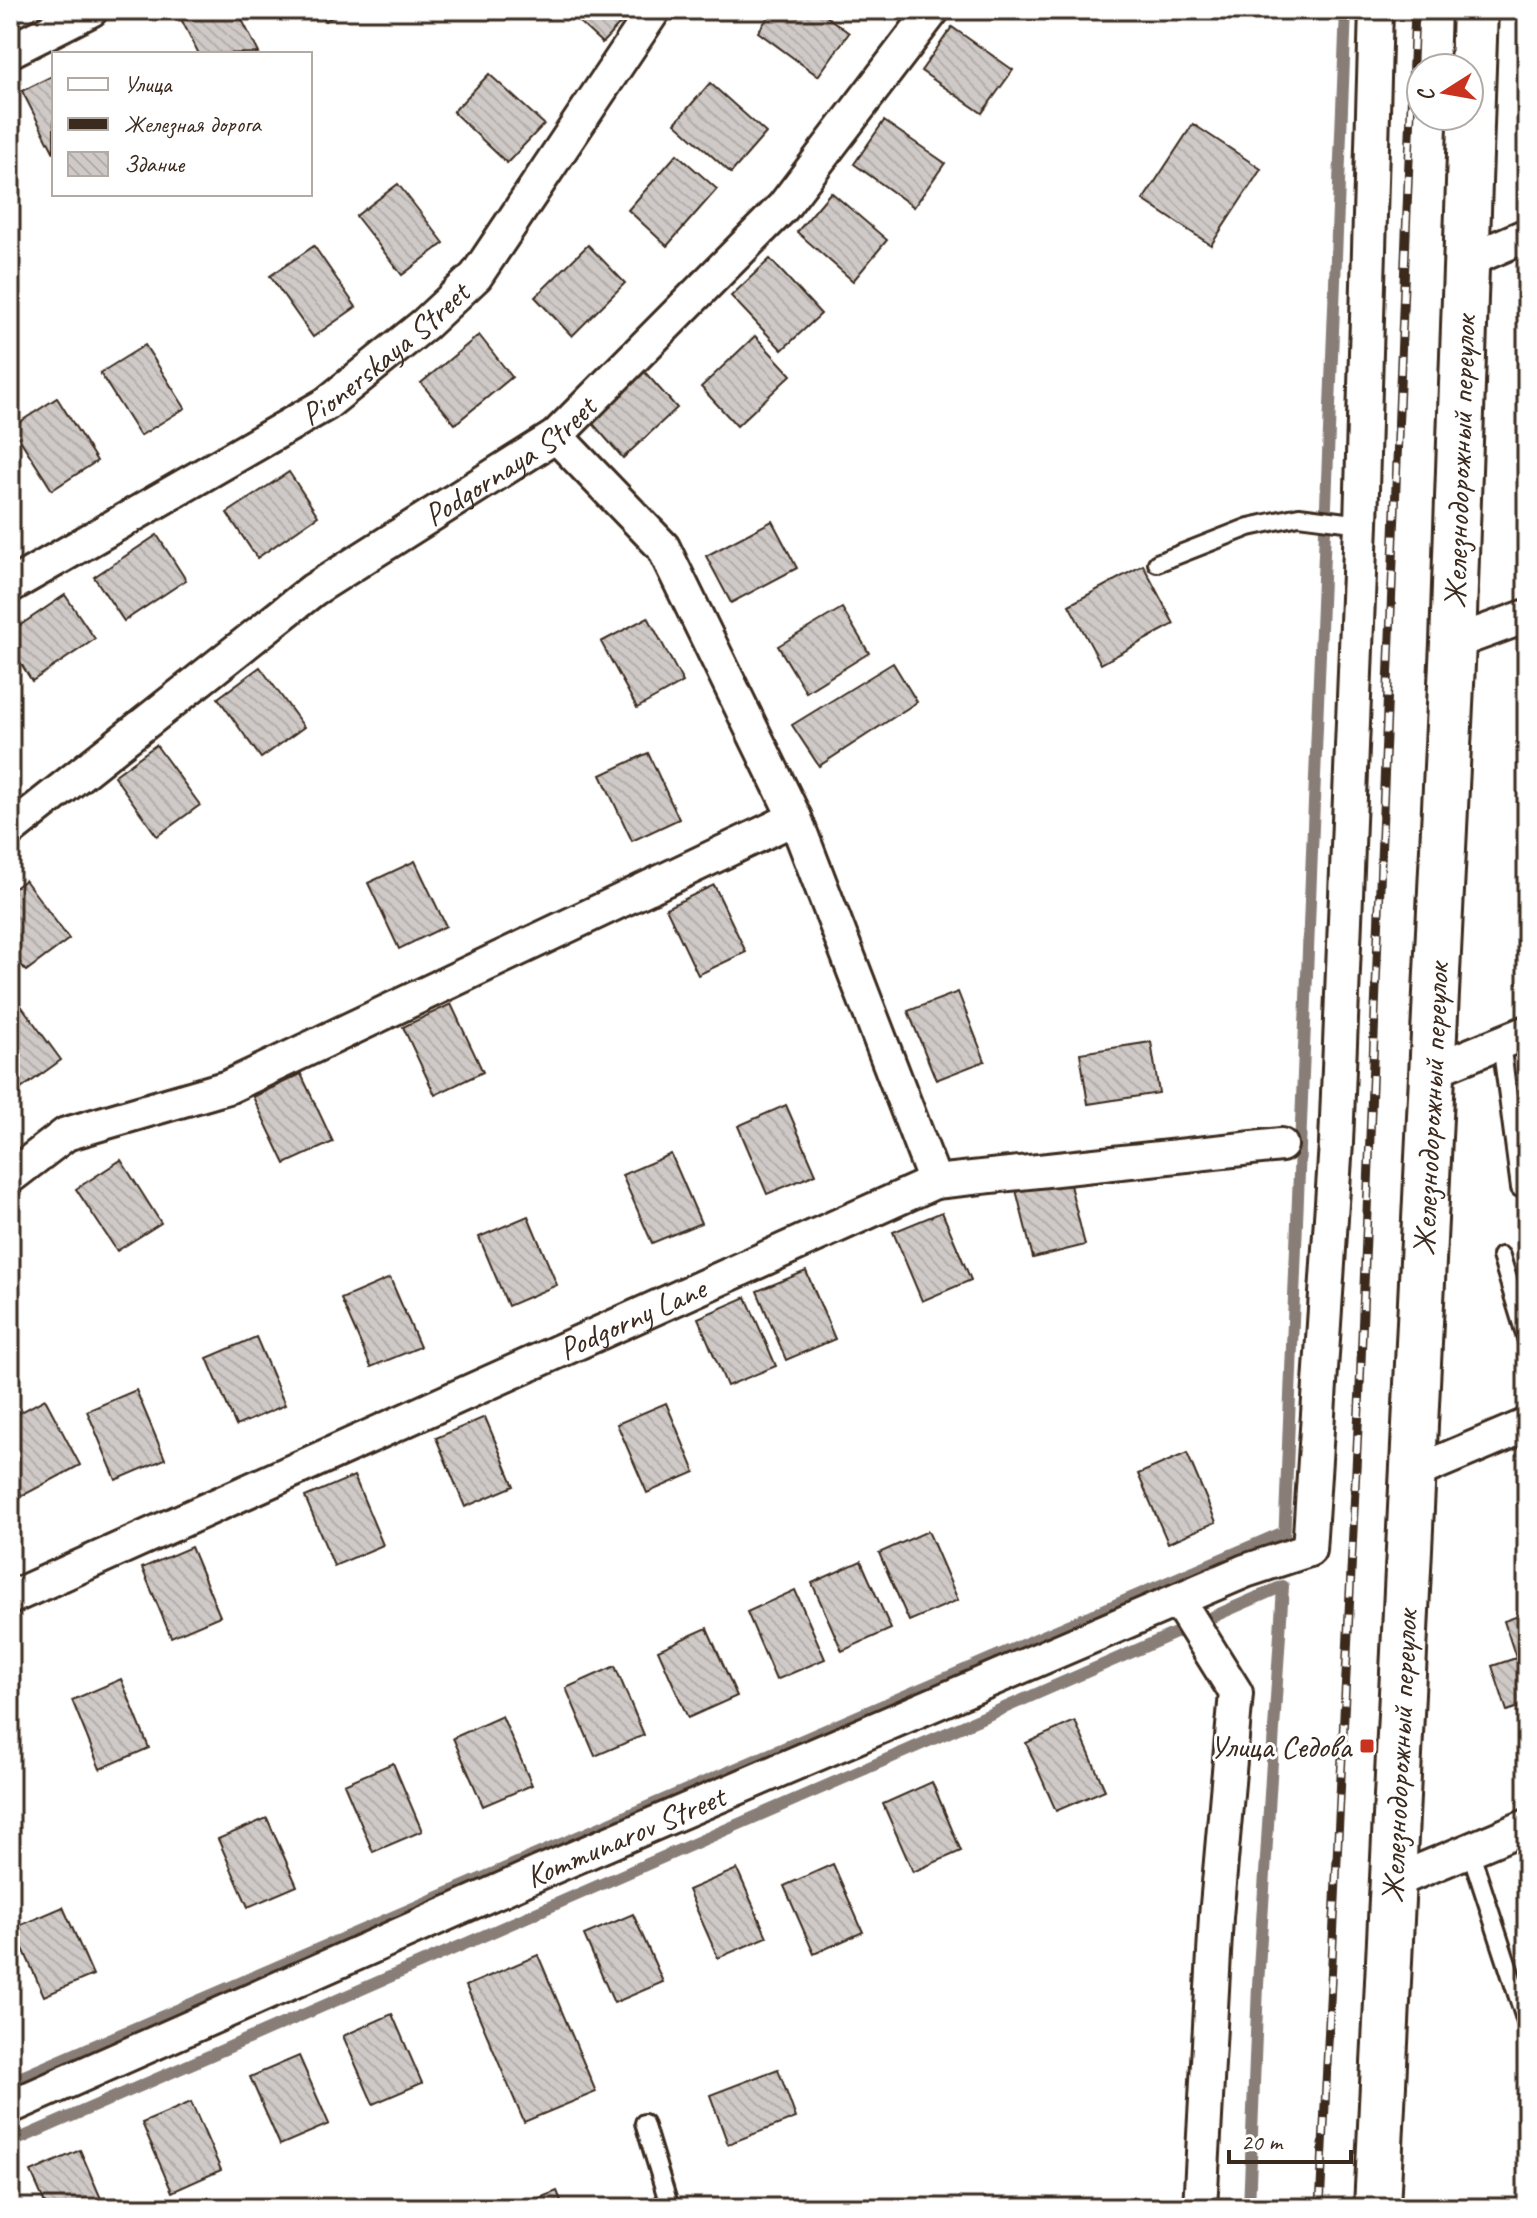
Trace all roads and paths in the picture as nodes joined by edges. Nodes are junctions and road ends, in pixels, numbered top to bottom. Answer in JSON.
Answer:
{"nodes":[{"id":1,"x":91,"y":10,"type":"edge"},
{"id":2,"x":654,"y":10,"type":"edge"},
{"id":3,"x":933,"y":10,"type":"edge"},
{"id":4,"x":1376,"y":10,"type":"edge"},
{"id":5,"x":1475,"y":10,"type":"edge"},
{"id":6,"x":10,"y":51,"type":"edge"},
{"id":7,"x":1527,"y":235,"type":"edge"},
{"id":8,"x":1467,"y":261,"type":"junction"},
{"id":9,"x":556,"y":436,"type":"junction"},
{"id":10,"x":1361,"y":524,"type":"junction"},
{"id":11,"x":1157,"y":563,"type":"dead end"},
{"id":12,"x":10,"y":586,"type":"edge"},
{"id":13,"x":1527,"y":616,"type":"edge"},
{"id":14,"x":1453,"y":643,"type":"junction"},
{"id":15,"x":795,"y":818,"type":"junction"},
{"id":16,"x":10,"y":830,"type":"edge"},
{"id":17,"x":1514,"y":1038,"type":"edge"},
{"id":18,"x":1431,"y":1071,"type":"junction"},
{"id":19,"x":1281,"y":1145,"type":"dead end"},
{"id":20,"x":10,"y":1177,"type":"edge"},
{"id":21,"x":935,"y":1182,"type":"junction"},
{"id":22,"x":1520,"y":1188,"type":"dead end"},
{"id":23,"x":1501,"y":1256,"type":"dead end"},
{"id":24,"x":1527,"y":1341,"type":"edge"},
{"id":25,"x":1527,"y":1425,"type":"edge"},
{"id":26,"x":1413,"y":1473,"type":"junction"},
{"id":27,"x":10,"y":1598,"type":"edge"},
{"id":28,"x":1178,"y":1600,"type":"junction"},
{"id":29,"x":1527,"y":1826,"type":"edge"},
{"id":30,"x":1470,"y":1850,"type":"junction"},
{"id":31,"x":1393,"y":1882,"type":"junction"},
{"id":32,"x":1527,"y":2025,"type":"edge"},
{"id":33,"x":10,"y":2107,"type":"edge"},
{"id":34,"x":644,"y":2123,"type":"dead end"},
{"id":35,"x":670,"y":2208,"type":"edge"},
{"id":36,"x":1200,"y":2208,"type":"edge"},
{"id":37,"x":1377,"y":2208,"type":"edge"}],
"edges":[{"from":1,"to":6,"type":"street"},
{"from":2,"to":12,"type":"street","name":"Pionerskaya Street"},
{"from":3,"to":9,"type":"street","name":"Podgornaya Street"},
{"from":4,"to":10,"type":"street"},
{"from":5,"to":8,"type":"street","name":"Железнодорожный переулок"},
{"from":7,"to":8,"type":"street"},
{"from":8,"to":14,"type":"street","name":"Железнодорожный переулок"},
{"from":9,"to":15,"type":"street"},
{"from":9,"to":16,"type":"street","name":"Podgornaya Street"},
{"from":10,"to":11,"type":"lane"},
{"from":10,"to":28,"type":"street","name":"Kommunarov Street"},
{"from":13,"to":14,"type":"street"},
{"from":14,"to":18,"type":"street","name":"Железнодорожный переулок"},
{"from":15,"to":20,"type":"street"},
{"from":15,"to":21,"type":"street"},
{"from":17,"to":18,"type":"street"},
{"from":17,"to":22,"type":"lane"},
{"from":18,"to":26,"type":"street","name":"Железнодорожный переулок"},
{"from":19,"to":21,"type":"street","name":"Podgorny Lane"},
{"from":21,"to":27,"type":"street","name":"Podgorny Lane"},
{"from":23,"to":24,"type":"lane"},
{"from":25,"to":26,"type":"street"},
{"from":26,"to":31,"type":"street","name":"Железнодорожный переулок"},
{"from":28,"to":33,"type":"street","name":"Kommunarov Street"},
{"from":28,"to":36,"type":"street"},
{"from":29,"to":30,"type":"street"},
{"from":30,"to":31,"type":"street"},
{"from":30,"to":32,"type":"lane"},
{"from":31,"to":37,"type":"street","name":"Железнодорожный переулок"},
{"from":34,"to":35,"type":"lane"}]}
